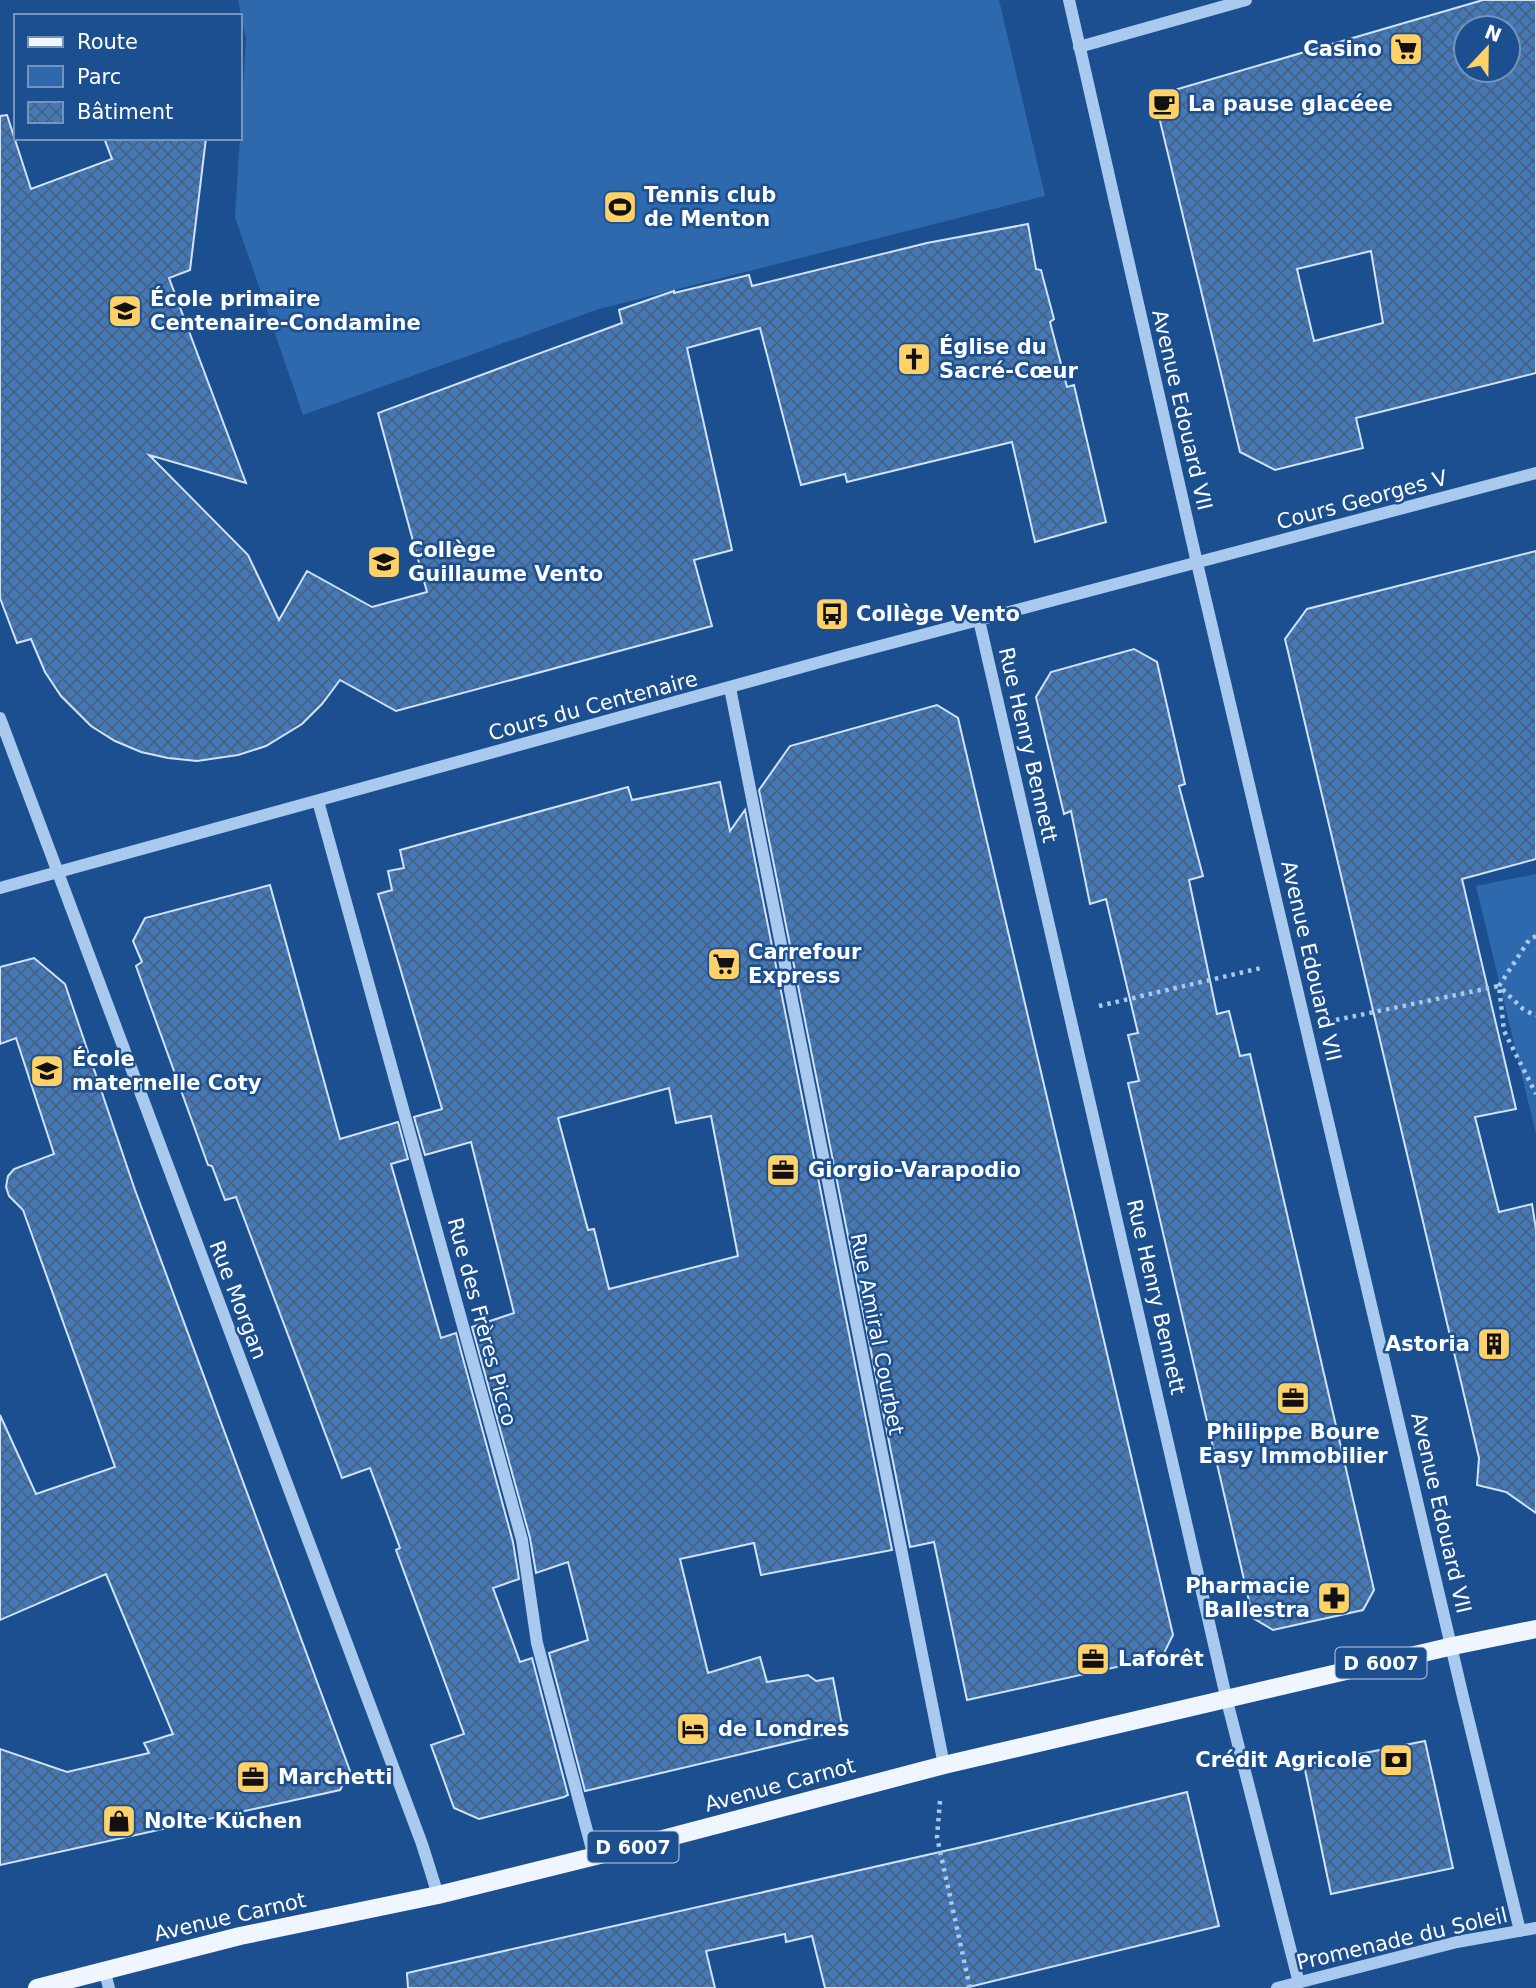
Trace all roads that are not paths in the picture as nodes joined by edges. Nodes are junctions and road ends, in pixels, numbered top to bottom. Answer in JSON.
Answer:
{"nodes":[{"id":1,"x":1069,"y":0,"type":"edge"},
{"id":2,"x":1246,"y":0,"type":"edge"},
{"id":3,"x":1079,"y":47,"type":"junction"},
{"id":4,"x":1536,"y":473,"type":"edge"},
{"id":5,"x":1197,"y":564,"type":"junction"},
{"id":6,"x":979,"y":620,"type":"junction"},
{"id":7,"x":730,"y":688,"type":"junction"},
{"id":8,"x":0,"y":719,"type":"edge"},
{"id":9,"x":318,"y":801,"type":"junction"},
{"id":10,"x":56,"y":871,"type":"junction"},
{"id":11,"x":0,"y":888,"type":"edge"},
{"id":12,"x":1536,"y":1629,"type":"edge"},
{"id":13,"x":1453,"y":1646,"type":"junction"},
{"id":14,"x":1227,"y":1701,"type":"junction"},
{"id":15,"x":944,"y":1765,"type":"junction"},
{"id":16,"x":594,"y":1857,"type":"junction"},
{"id":17,"x":438,"y":1895,"type":"junction"},
{"id":18,"x":1536,"y":1928,"type":"edge"},
{"id":19,"x":1520,"y":1931,"type":"junction"},
{"id":20,"x":104,"y":1969,"type":"junction"},
{"id":21,"x":1299,"y":1983,"type":"junction"},
{"id":22,"x":37,"y":1988,"type":"edge"},
{"id":23,"x":109,"y":1988,"type":"edge"},
{"id":24,"x":1277,"y":1988,"type":"edge"}],
"edges":[{"from":1,"to":3,"type":"street","name":"Avenue Edouard VII"},
{"from":2,"to":3,"type":"street"},
{"from":3,"to":5,"type":"street","name":"Avenue Edouard VII"},
{"from":4,"to":5,"type":"street","name":"Cours Georges V"},
{"from":5,"to":6,"type":"street","name":"Cours du Centenaire"},
{"from":5,"to":13,"type":"street","name":"Avenue Edouard VII"},
{"from":6,"to":7,"type":"street","name":"Cours du Centenaire"},
{"from":6,"to":14,"type":"street","name":"Rue Henry Bennett"},
{"from":7,"to":9,"type":"street","name":"Cours du Centenaire"},
{"from":7,"to":15,"type":"street","name":"Rue Amiral Courbet"},
{"from":8,"to":10,"type":"street","name":"Rue Morgan"},
{"from":9,"to":10,"type":"street","name":"Cours du Centenaire"},
{"from":9,"to":16,"type":"street","name":"Rue des Frères Picco"},
{"from":10,"to":11,"type":"street","name":"Cours du Centenaire"},
{"from":10,"to":17,"type":"street","name":"Rue Morgan"},
{"from":12,"to":13,"type":"main road","name":"Avenue Carnot","number":"D 6007"},
{"from":13,"to":14,"type":"main road","name":"Avenue Carnot","number":"D 6007"},
{"from":13,"to":19,"type":"street","name":"Avenue Edouard VII"},
{"from":14,"to":15,"type":"main road","name":"Avenue Carnot","number":"D 6007"},
{"from":14,"to":21,"type":"street","name":"Rue Henry Bennett"},
{"from":15,"to":16,"type":"main road","name":"Avenue Carnot","number":"D 6007"},
{"from":16,"to":17,"type":"main road","name":"Avenue Carnot","number":"D 6007"},
{"from":17,"to":20,"type":"main road","name":"Avenue Carnot","number":"D 6007"},
{"from":18,"to":19,"type":"street","name":"Promenade du Soleil"},
{"from":19,"to":21,"type":"street","name":"Promenade du Soleil"},
{"from":20,"to":22,"type":"main road","name":"Avenue Carnot","number":"D 6007"},
{"from":20,"to":23,"type":"street"},
{"from":21,"to":24,"type":"street","name":"Promenade du Soleil"}]}
